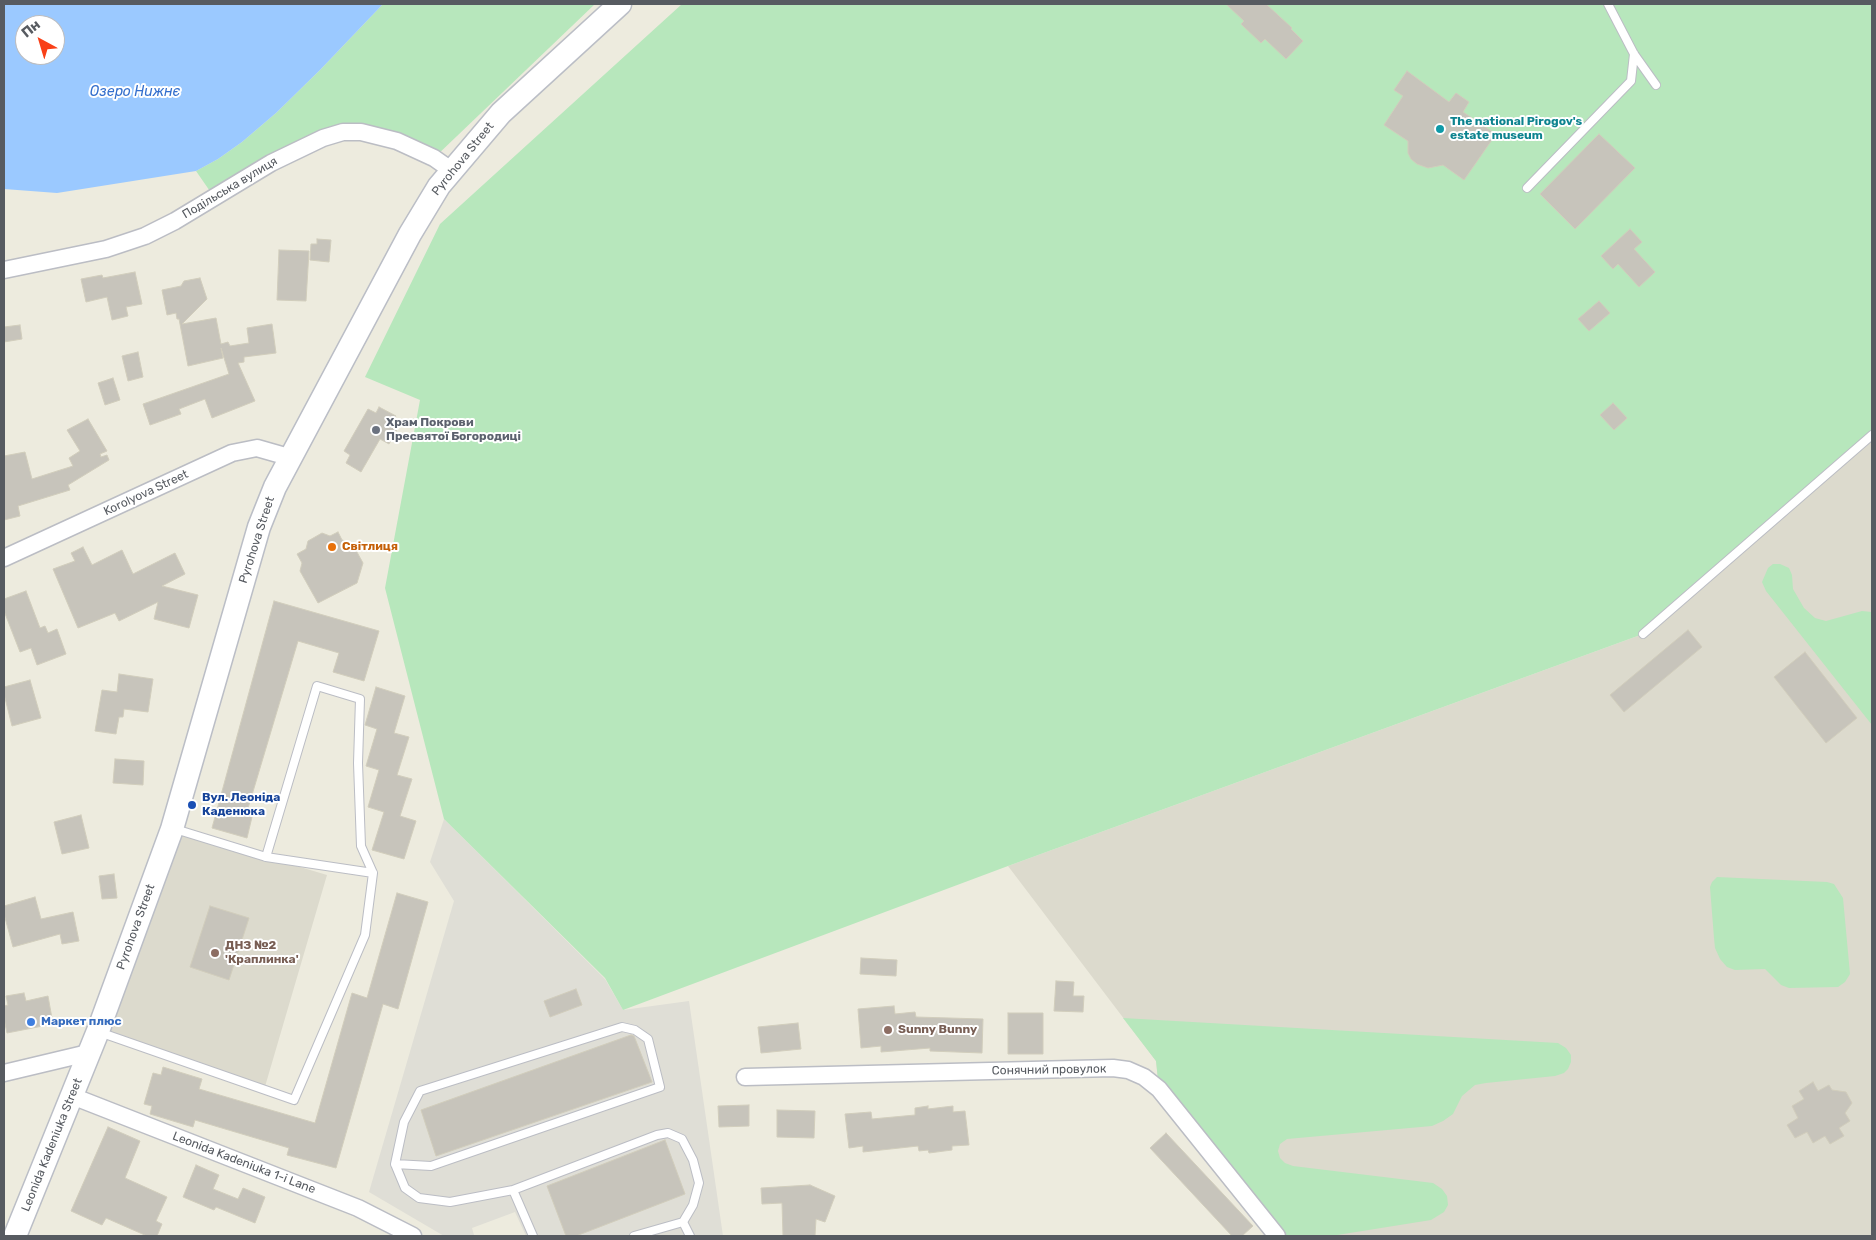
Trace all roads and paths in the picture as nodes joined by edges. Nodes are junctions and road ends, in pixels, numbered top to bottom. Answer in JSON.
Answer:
{"nodes":[{"id":1,"x":620,"y":4,"type":"edge"},
{"id":2,"x":1608,"y":4,"type":"edge"},
{"id":3,"x":1634,"y":54,"type":"junction"},
{"id":4,"x":1656,"y":85,"type":"dead end"},
{"id":5,"x":451,"y":170,"type":"junction"},
{"id":6,"x":1527,"y":188,"type":"dead end"},
{"id":7,"x":4,"y":270,"type":"edge"},
{"id":8,"x":1872,"y":435,"type":"edge"},
{"id":9,"x":292,"y":458,"type":"junction"},
{"id":10,"x":4,"y":558,"type":"edge"},
{"id":11,"x":1643,"y":634,"type":"dead end"},
{"id":12,"x":172,"y":828,"type":"junction"},
{"id":13,"x":266,"y":857,"type":"junction"},
{"id":14,"x":373,"y":873,"type":"junction"},
{"id":15,"x":98,"y":1031,"type":"junction"},
{"id":16,"x":88,"y":1053,"type":"junction"},
{"id":17,"x":4,"y":1073,"type":"edge"},
{"id":18,"x":745,"y":1078,"type":"dead end"},
{"id":19,"x":72,"y":1096,"type":"junction"},
{"id":20,"x":395,"y":1164,"type":"junction"},
{"id":21,"x":513,"y":1190,"type":"junction"},
{"id":22,"x":683,"y":1222,"type":"junction"},
{"id":23,"x":15,"y":1236,"type":"edge"},
{"id":24,"x":414,"y":1236,"type":"edge"},
{"id":25,"x":533,"y":1236,"type":"edge"},
{"id":26,"x":634,"y":1236,"type":"edge"},
{"id":27,"x":690,"y":1236,"type":"edge"},
{"id":28,"x":1278,"y":1236,"type":"edge"}],
"edges":[{"from":1,"to":5,"type":"street","name":"Pyrohova Street"},
{"from":2,"to":3,"type":"lane"},
{"from":3,"to":4,"type":"lane"},
{"from":3,"to":6,"type":"lane"},
{"from":5,"to":7,"type":"street","name":"Подільська вулиця"},
{"from":5,"to":9,"type":"street","name":"Pyrohova Street"},
{"from":8,"to":11,"type":"lane"},
{"from":9,"to":10,"type":"street","name":"Korolyova Street"},
{"from":9,"to":12,"type":"street","name":"Pyrohova Street"},
{"from":12,"to":13,"type":"lane"},
{"from":12,"to":15,"type":"street","name":"Pyrohova Street"},
{"from":13,"to":14,"type":"lane"},
{"from":13,"to":14,"type":"lane"},
{"from":14,"to":15,"type":"lane"},
{"from":15,"to":16,"type":"street","name":"Pyrohova Street"},
{"from":16,"to":17,"type":"street"},
{"from":16,"to":19,"type":"street","name":"Leonida Kadeniuka Street"},
{"from":18,"to":28,"type":"street","name":"Сонячний провулок"},
{"from":19,"to":23,"type":"street","name":"Leonida Kadeniuka Street"},
{"from":19,"to":24,"type":"street","name":"Leonida Kadeniuka 1-i Lane"},
{"from":20,"to":20,"type":"lane"},
{"from":20,"to":21,"type":"lane"},
{"from":21,"to":22,"type":"lane"},
{"from":21,"to":25,"type":"lane"},
{"from":22,"to":26,"type":"lane"},
{"from":22,"to":27,"type":"lane"}]}
